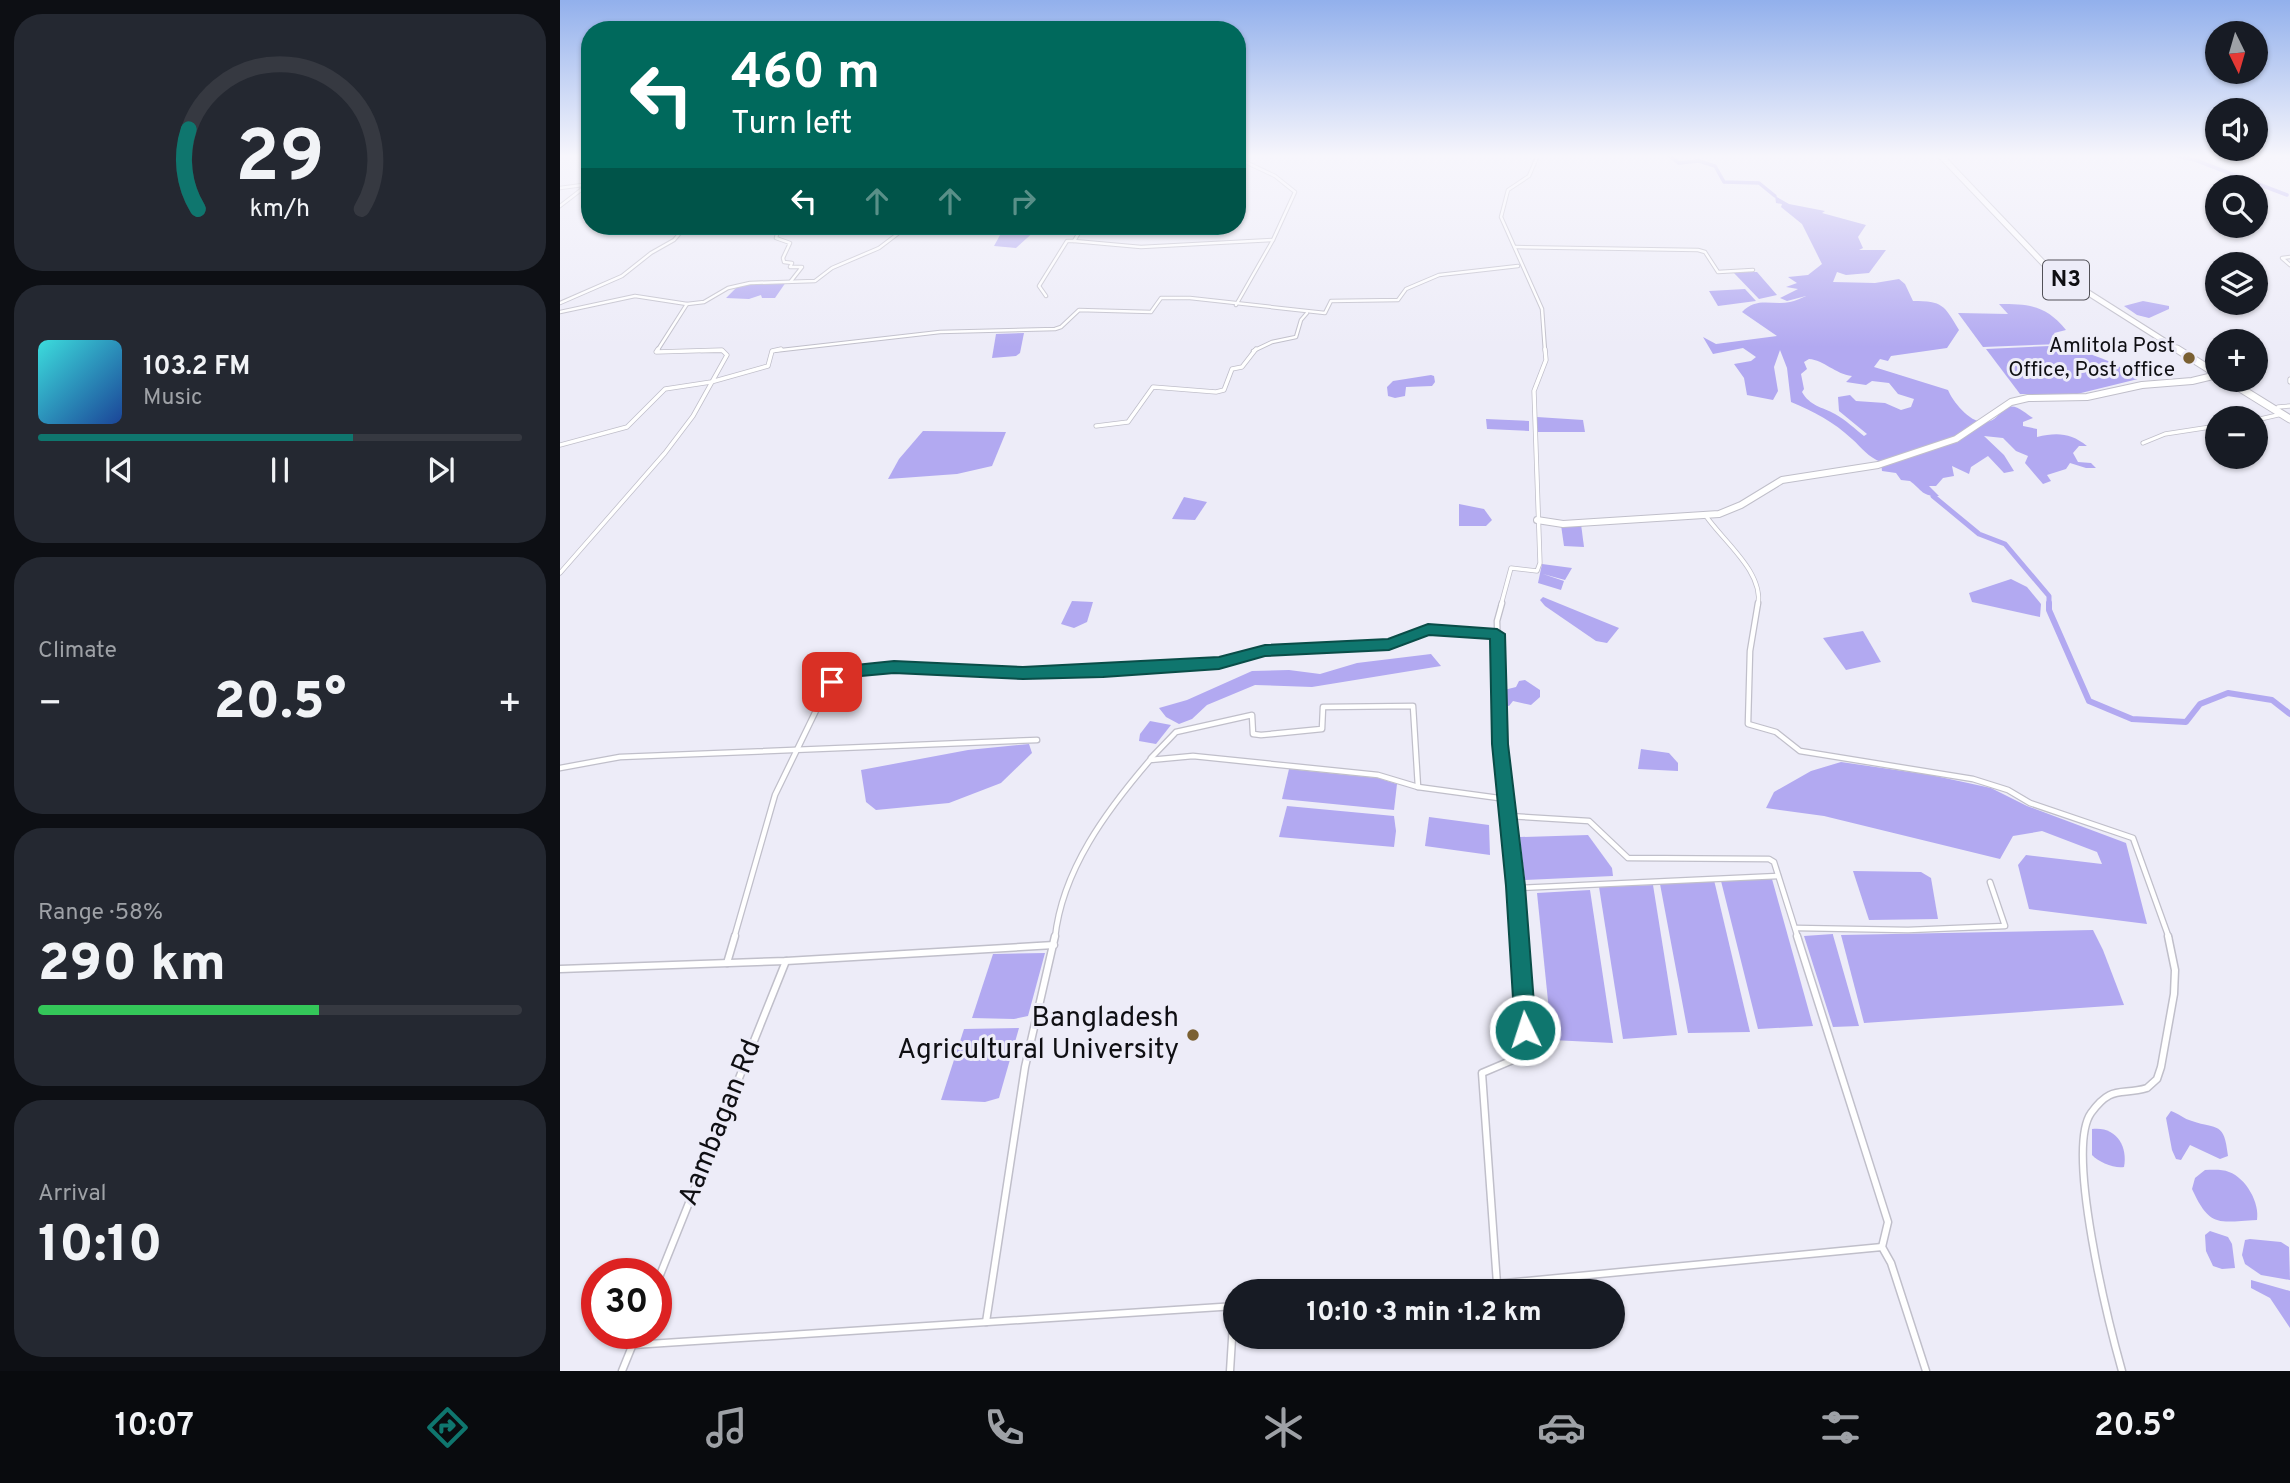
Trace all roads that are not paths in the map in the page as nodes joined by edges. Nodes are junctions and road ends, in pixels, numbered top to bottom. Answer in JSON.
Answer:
{"nodes":[{"id":1,"x":1283,"y":219,"type":"edge"},
{"id":2,"x":1502,"y":219,"type":"edge"},
{"id":3,"x":2002,"y":219,"type":"edge"},
{"id":4,"x":678,"y":235,"type":"edge"},
{"id":5,"x":777,"y":235,"type":"edge"},
{"id":6,"x":896,"y":235,"type":"edge"},
{"id":7,"x":1078,"y":235,"type":"edge"},
{"id":8,"x":1273,"y":240,"type":"junction"},
{"id":9,"x":1074,"y":241,"type":"junction"},
{"id":10,"x":1515,"y":247,"type":"junction"},
{"id":11,"x":2290,"y":257,"type":"edge"},
{"id":12,"x":2290,"y":265,"type":"edge"},
{"id":13,"x":1518,"y":266,"type":"dead end"},
{"id":14,"x":1753,"y":270,"type":"dead end"},
{"id":15,"x":791,"y":281,"type":"junction"},
{"id":16,"x":1046,"y":296,"type":"dead end"},
{"id":17,"x":560,"y":303,"type":"edge"},
{"id":18,"x":687,"y":304,"type":"junction"},
{"id":19,"x":1236,"y":305,"type":"junction"},
{"id":20,"x":560,"y":312,"type":"edge"},
{"id":21,"x":1307,"y":313,"type":"junction"},
{"id":22,"x":2205,"y":365,"type":"edge"},
{"id":23,"x":2205,"y":377,"type":"edge"},
{"id":24,"x":711,"y":382,"type":"junction"},
{"id":25,"x":2247,"y":392,"type":"edge"},
{"id":26,"x":2251,"y":392,"type":"edge"},
{"id":27,"x":2290,"y":406,"type":"edge"},
{"id":28,"x":2285,"y":414,"type":"edge"},
{"id":29,"x":1096,"y":426,"type":"dead end"},
{"id":30,"x":2205,"y":428,"type":"edge"},
{"id":31,"x":2143,"y":443,"type":"dead end"},
{"id":32,"x":560,"y":444,"type":"edge"},
{"id":33,"x":1706,"y":516,"type":"junction"},
{"id":34,"x":1537,"y":520,"type":"junction"},
{"id":35,"x":560,"y":573,"type":"edge"},
{"id":36,"x":1497,"y":634,"type":"junction"},
{"id":37,"x":1037,"y":740,"type":"dead end"},
{"id":38,"x":798,"y":751,"type":"junction"},
{"id":39,"x":1150,"y":760,"type":"junction"},
{"id":40,"x":560,"y":768,"type":"edge"},
{"id":41,"x":1418,"y":787,"type":"junction"},
{"id":42,"x":1506,"y":799,"type":"junction"},
{"id":43,"x":1508,"y":816,"type":"junction"},
{"id":44,"x":1779,"y":876,"type":"junction"},
{"id":45,"x":1990,"y":882,"type":"dead end"},
{"id":46,"x":1515,"y":886,"type":"junction"},
{"id":47,"x":1797,"y":928,"type":"junction"},
{"id":48,"x":1054,"y":945,"type":"junction"},
{"id":49,"x":786,"y":961,"type":"junction"},
{"id":50,"x":727,"y":963,"type":"junction"},
{"id":51,"x":560,"y":969,"type":"edge"},
{"id":52,"x":1882,"y":1247,"type":"junction"},
{"id":53,"x":667,"y":1258,"type":"edge"},
{"id":54,"x":1497,"y":1279,"type":"edge"},
{"id":55,"x":1546,"y":1279,"type":"edge"},
{"id":56,"x":1223,"y":1308,"type":"edge"},
{"id":57,"x":986,"y":1322,"type":"junction"},
{"id":58,"x":672,"y":1342,"type":"edge"},
{"id":59,"x":631,"y":1349,"type":"edge"},
{"id":60,"x":1232,"y":1349,"type":"edge"},
{"id":61,"x":622,"y":1371,"type":"edge"},
{"id":62,"x":1230,"y":1371,"type":"edge"},
{"id":63,"x":1926,"y":1371,"type":"edge"},
{"id":64,"x":2122,"y":1371,"type":"edge"}],
"edges":[{"from":1,"to":8,"type":"street"},
{"from":2,"to":10,"type":"street"},
{"from":3,"to":22,"type":"highway","number":"N3"},
{"from":4,"to":17,"type":"street"},
{"from":5,"to":15,"type":"street"},
{"from":6,"to":15,"type":"street"},
{"from":7,"to":9,"type":"street"},
{"from":8,"to":9,"type":"street"},
{"from":8,"to":19,"type":"street"},
{"from":9,"to":16,"type":"street"},
{"from":10,"to":14,"type":"street"},
{"from":10,"to":34,"type":"street"},
{"from":11,"to":12,"type":"street"},
{"from":13,"to":21,"type":"street"},
{"from":15,"to":18,"type":"street"},
{"from":18,"to":20,"type":"street"},
{"from":18,"to":24,"type":"street"},
{"from":19,"to":21,"type":"street"},
{"from":19,"to":24,"type":"street"},
{"from":21,"to":29,"type":"street"},
{"from":23,"to":33,"type":"street"},
{"from":24,"to":32,"type":"street"},
{"from":24,"to":35,"type":"street"},
{"from":25,"to":28,"type":"highway"},
{"from":26,"to":28,"type":"highway"},
{"from":27,"to":28,"type":"street"},
{"from":30,"to":31,"type":"street"},
{"from":33,"to":34,"type":"street"},
{"from":33,"to":64,"type":"street"},
{"from":34,"to":36,"type":"street"},
{"from":36,"to":38,"type":"street"},
{"from":36,"to":42,"type":"street"},
{"from":37,"to":38,"type":"street"},
{"from":38,"to":40,"type":"street"},
{"from":38,"to":50,"type":"street"},
{"from":39,"to":41,"type":"street"},
{"from":39,"to":41,"type":"street"},
{"from":39,"to":48,"type":"street"},
{"from":41,"to":42,"type":"street"},
{"from":42,"to":43,"type":"street"},
{"from":43,"to":44,"type":"street"},
{"from":43,"to":46,"type":"street"},
{"from":44,"to":46,"type":"street"},
{"from":44,"to":47,"type":"street"},
{"from":45,"to":47,"type":"street"},
{"from":46,"to":54,"type":"street"},
{"from":47,"to":52,"type":"street"},
{"from":48,"to":49,"type":"street"},
{"from":48,"to":57,"type":"street"},
{"from":49,"to":50,"type":"street"},
{"from":49,"to":53,"type":"street","name":"Aambagan Rd"},
{"from":50,"to":51,"type":"street"},
{"from":52,"to":55,"type":"street"},
{"from":52,"to":63,"type":"street"},
{"from":56,"to":57,"type":"street"},
{"from":57,"to":58,"type":"street"},
{"from":59,"to":61,"type":"street"},
{"from":60,"to":62,"type":"street"}]}
